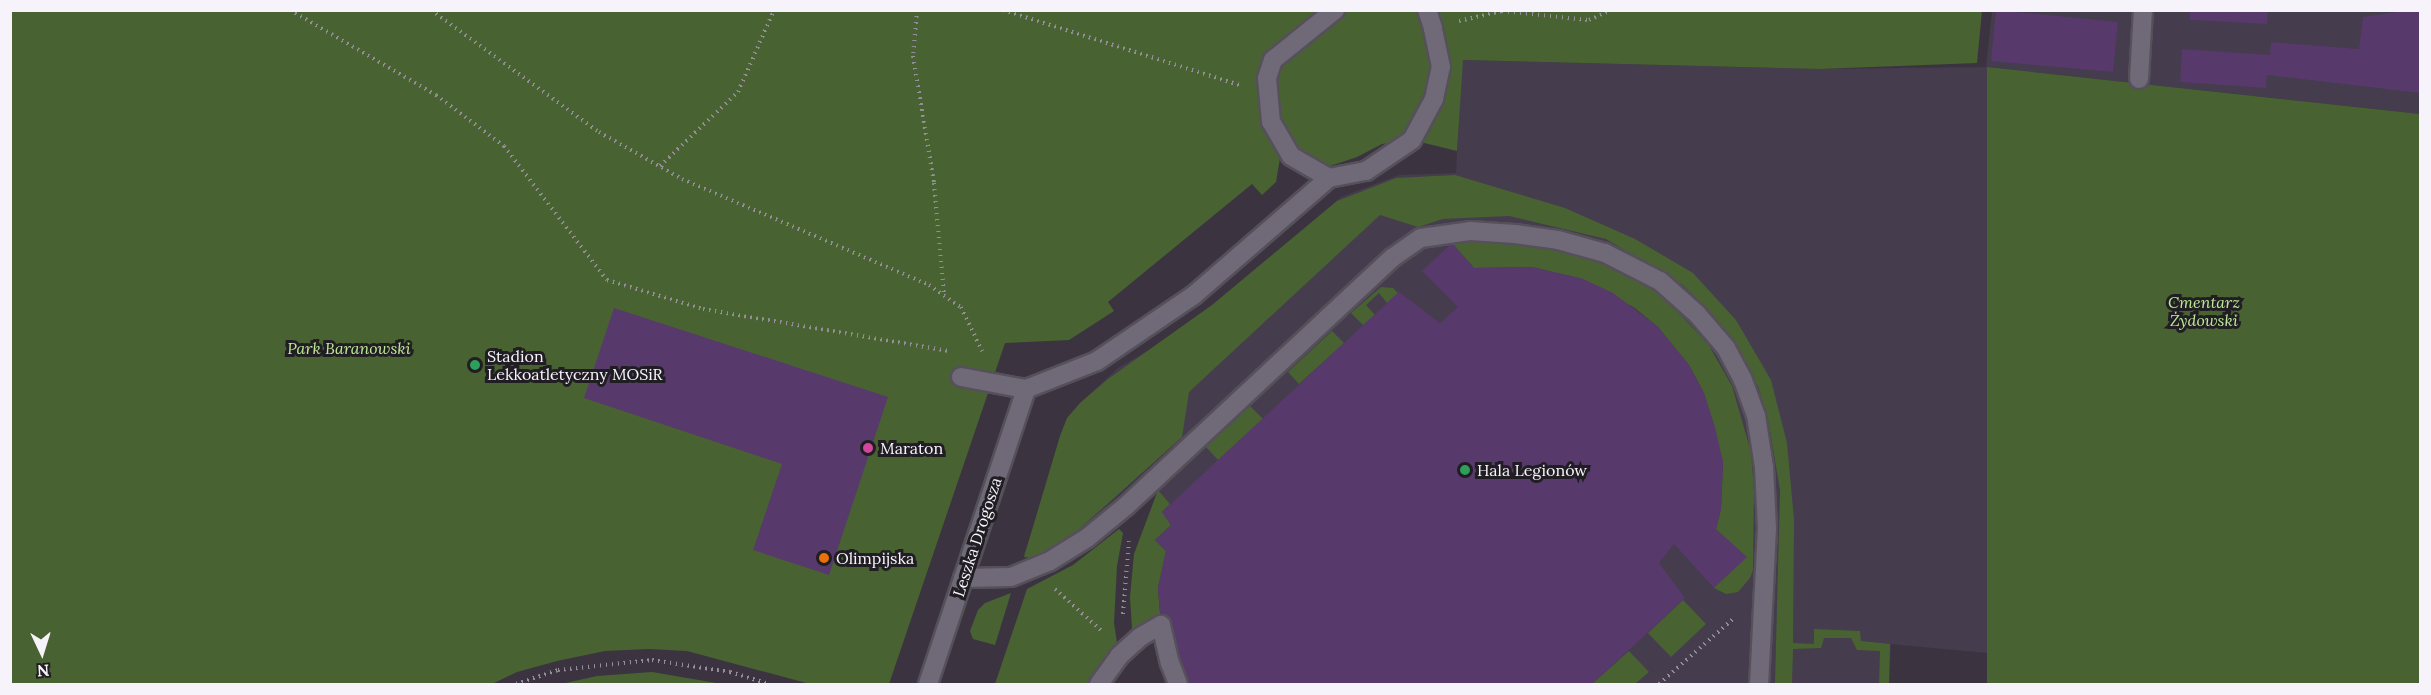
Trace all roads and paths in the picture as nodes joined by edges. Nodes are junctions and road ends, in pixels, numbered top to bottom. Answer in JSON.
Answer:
{"nodes":[{"id":1,"x":290,"y":10,"type":"edge"},
{"id":2,"x":431,"y":10,"type":"edge"},
{"id":3,"x":774,"y":10,"type":"edge"},
{"id":4,"x":917,"y":10,"type":"edge"},
{"id":5,"x":1003,"y":10,"type":"edge"},
{"id":6,"x":1335,"y":10,"type":"edge"},
{"id":7,"x":1426,"y":10,"type":"edge"},
{"id":8,"x":1611,"y":10,"type":"edge"},
{"id":9,"x":2143,"y":10,"type":"edge"},
{"id":10,"x":1433,"y":28,"type":"junction"},
{"id":11,"x":2139,"y":79,"type":"dead end"},
{"id":12,"x":1269,"y":92,"type":"junction"},
{"id":13,"x":660,"y":166,"type":"junction"},
{"id":14,"x":1329,"y":178,"type":"junction"},
{"id":15,"x":944,"y":295,"type":"junction"},
{"id":16,"x":956,"y":352,"type":"dead end"},
{"id":17,"x":974,"y":354,"type":"dead end"},
{"id":18,"x":961,"y":377,"type":"dead end"},
{"id":19,"x":1026,"y":389,"type":"junction"},
{"id":20,"x":1136,"y":496,"type":"junction"},
{"id":21,"x":1033,"y":568,"type":"junction"},
{"id":22,"x":963,"y":578,"type":"junction"},
{"id":23,"x":1764,"y":590,"type":"junction"},
{"id":24,"x":1125,"y":652,"type":"junction"},
{"id":25,"x":516,"y":684,"type":"edge"},
{"id":26,"x":769,"y":684,"type":"edge"},
{"id":27,"x":928,"y":684,"type":"edge"},
{"id":28,"x":1099,"y":684,"type":"edge"},
{"id":29,"x":1178,"y":684,"type":"edge"},
{"id":30,"x":1659,"y":684,"type":"edge"},
{"id":31,"x":1759,"y":684,"type":"edge"}],
"edges":[{"from":1,"to":16,"type":"path"},
{"from":2,"to":13,"type":"path"},
{"from":3,"to":13,"type":"path"},
{"from":4,"to":15,"type":"path"},
{"from":5,"to":12,"type":"path"},
{"from":6,"to":12,"type":"street"},
{"from":7,"to":10,"type":"street"},
{"from":8,"to":10,"type":"path"},
{"from":9,"to":11,"type":"street"},
{"from":10,"to":14,"type":"street"},
{"from":12,"to":14,"type":"street"},
{"from":13,"to":15,"type":"path"},
{"from":14,"to":19,"type":"street"},
{"from":15,"to":17,"type":"path"},
{"from":18,"to":19,"type":"street"},
{"from":19,"to":22,"type":"street","name":"Leszka Drogosza"},
{"from":20,"to":21,"type":"street"},
{"from":20,"to":23,"type":"street"},
{"from":20,"to":24,"type":"path"},
{"from":21,"to":22,"type":"street"},
{"from":21,"to":24,"type":"path"},
{"from":22,"to":27,"type":"street","name":"Leszka Drogosza"},
{"from":23,"to":30,"type":"path"},
{"from":23,"to":31,"type":"street"},
{"from":24,"to":28,"type":"street"},
{"from":24,"to":29,"type":"street"},
{"from":25,"to":26,"type":"path"}]}
